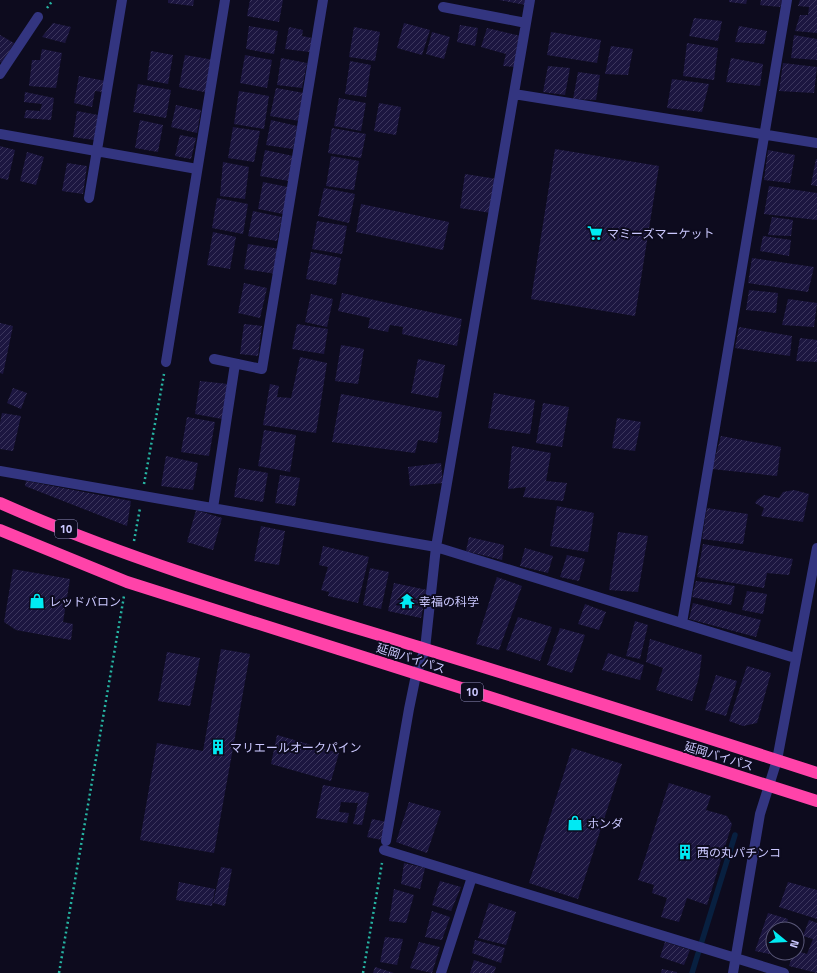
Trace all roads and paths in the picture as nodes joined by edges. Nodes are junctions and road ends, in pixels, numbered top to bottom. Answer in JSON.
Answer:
{"nodes":[{"id":1,"x":122,"y":0,"type":"edge"},
{"id":2,"x":225,"y":0,"type":"edge"},
{"id":3,"x":324,"y":0,"type":"edge"},
{"id":4,"x":530,"y":0,"type":"edge"},
{"id":5,"x":787,"y":0,"type":"edge"},
{"id":6,"x":443,"y":7,"type":"dead end"},
{"id":7,"x":38,"y":17,"type":"dead end"},
{"id":8,"x":526,"y":23,"type":"junction"},
{"id":9,"x":0,"y":74,"type":"edge"},
{"id":10,"x":514,"y":94,"type":"junction"},
{"id":11,"x":0,"y":134,"type":"edge"},
{"id":12,"x":764,"y":134,"type":"junction"},
{"id":13,"x":817,"y":143,"type":"edge"},
{"id":14,"x":97,"y":153,"type":"junction"},
{"id":15,"x":197,"y":169,"type":"junction"},
{"id":16,"x":89,"y":198,"type":"dead end"},
{"id":17,"x":214,"y":359,"type":"dead end"},
{"id":18,"x":166,"y":362,"type":"joint"},
{"id":19,"x":235,"y":364,"type":"junction"},
{"id":20,"x":0,"y":471,"type":"edge"},
{"id":21,"x":142,"y":495,"type":"junction"},
{"id":22,"x":0,"y":503,"type":"edge"},
{"id":23,"x":213,"y":508,"type":"junction"},
{"id":24,"x":0,"y":530,"type":"edge"},
{"id":25,"x":436,"y":547,"type":"junction"},
{"id":26,"x":817,"y":548,"type":"edge"},
{"id":27,"x":132,"y":555,"type":"junction"},
{"id":28,"x":127,"y":582,"type":"junction"},
{"id":29,"x":682,"y":623,"type":"junction"},
{"id":30,"x":425,"y":649,"type":"junction"},
{"id":31,"x":796,"y":658,"type":"junction"},
{"id":32,"x":416,"y":675,"type":"junction"},
{"id":33,"x":777,"y":760,"type":"junction"},
{"id":34,"x":817,"y":773,"type":"edge"},
{"id":35,"x":768,"y":786,"type":"junction"},
{"id":36,"x":817,"y":801,"type":"edge"},
{"id":37,"x":385,"y":845,"type":"junction"},
{"id":38,"x":472,"y":877,"type":"junction"},
{"id":39,"x":737,"y":958,"type":"junction"},
{"id":40,"x":59,"y":973,"type":"edge"},
{"id":41,"x":363,"y":973,"type":"edge"},
{"id":42,"x":441,"y":973,"type":"edge"},
{"id":43,"x":733,"y":973,"type":"edge"},
{"id":44,"x":784,"y":973,"type":"edge"}],
"edges":[{"from":1,"to":14,"type":"street"},
{"from":2,"to":15,"type":"street"},
{"from":3,"to":19,"type":"street"},
{"from":4,"to":8,"type":"street"},
{"from":5,"to":12,"type":"street"},
{"from":6,"to":8,"type":"street"},
{"from":7,"to":9,"type":"street"},
{"from":8,"to":10,"type":"street"},
{"from":10,"to":12,"type":"street"},
{"from":10,"to":25,"type":"street"},
{"from":11,"to":14,"type":"street"},
{"from":12,"to":13,"type":"street"},
{"from":12,"to":29,"type":"street"},
{"from":14,"to":15,"type":"street"},
{"from":14,"to":16,"type":"street"},
{"from":15,"to":18,"type":"street"},
{"from":17,"to":19,"type":"street"},
{"from":18,"to":21,"type":"path"},
{"from":19,"to":23,"type":"street"},
{"from":20,"to":21,"type":"street"},
{"from":21,"to":23,"type":"street"},
{"from":21,"to":27,"type":"path"},
{"from":22,"to":27,"type":"highway","name":"延岡バイパス","number":"10"},
{"from":23,"to":25,"type":"street"},
{"from":24,"to":28,"type":"highway","name":"延岡バイパス","number":"10"},
{"from":25,"to":29,"type":"street"},
{"from":25,"to":30,"type":"street"},
{"from":26,"to":31,"type":"street"},
{"from":27,"to":30,"type":"highway","name":"延岡バイパス","number":"10"},
{"from":28,"to":32,"type":"highway","name":"延岡バイパス","number":"10"},
{"from":28,"to":40,"type":"path"},
{"from":29,"to":31,"type":"street"},
{"from":30,"to":32,"type":"street"},
{"from":30,"to":33,"type":"highway","name":"延岡バイパス","number":"10"},
{"from":31,"to":33,"type":"street"},
{"from":32,"to":35,"type":"highway","name":"延岡バイパス","number":"10"},
{"from":32,"to":37,"type":"street"},
{"from":33,"to":34,"type":"highway","name":"延岡バイパス","number":"10"},
{"from":33,"to":35,"type":"street"},
{"from":35,"to":36,"type":"highway","name":"延岡バイパス","number":"10"},
{"from":35,"to":39,"type":"street"},
{"from":37,"to":38,"type":"street"},
{"from":37,"to":41,"type":"path"},
{"from":38,"to":39,"type":"street"},
{"from":38,"to":42,"type":"street"},
{"from":39,"to":43,"type":"street"},
{"from":39,"to":44,"type":"street"}]}
